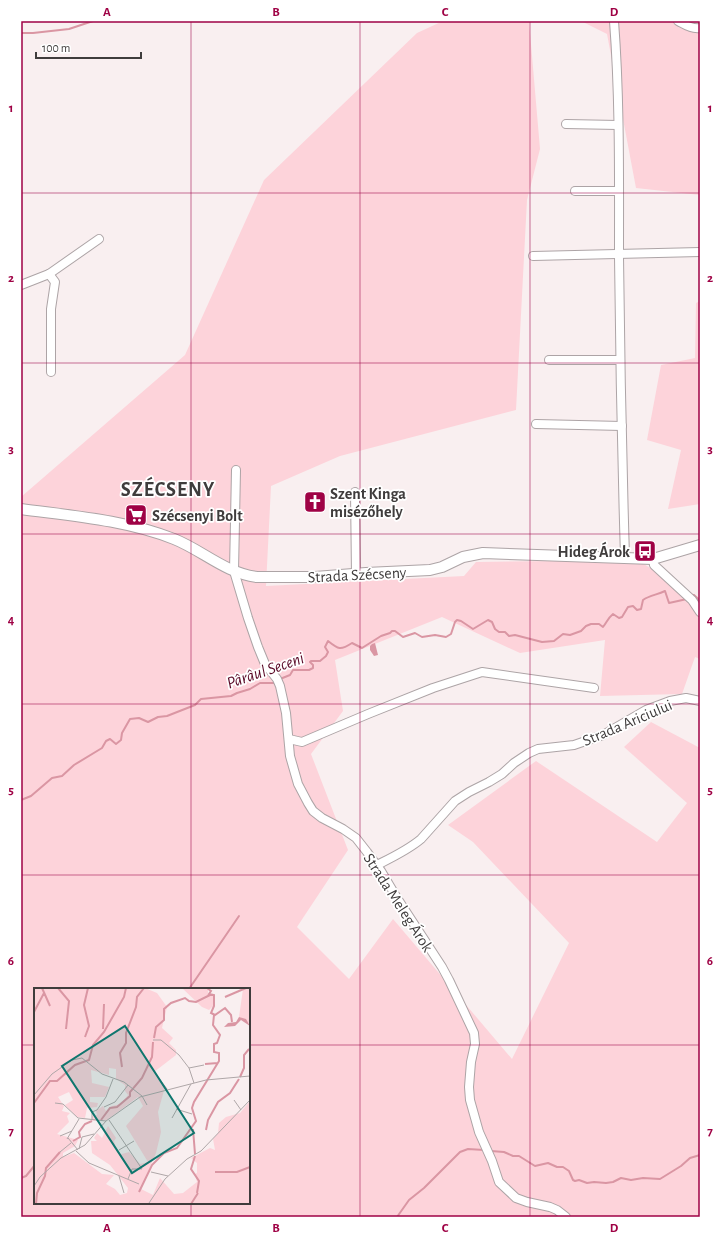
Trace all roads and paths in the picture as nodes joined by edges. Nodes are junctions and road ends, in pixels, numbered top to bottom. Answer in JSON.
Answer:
{"nodes":[{"id":1,"x":614,"y":21,"type":"edge"},
{"id":2,"x":678,"y":21,"type":"edge"},
{"id":3,"x":700,"y":28,"type":"edge"},
{"id":4,"x":566,"y":124,"type":"dead end"},
{"id":5,"x":618,"y":125,"type":"junction"},
{"id":6,"x":575,"y":191,"type":"dead end"},
{"id":7,"x":619,"y":191,"type":"junction"},
{"id":8,"x":99,"y":239,"type":"dead end"},
{"id":9,"x":700,"y":252,"type":"edge"},
{"id":10,"x":619,"y":255,"type":"junction"},
{"id":11,"x":533,"y":256,"type":"dead end"},
{"id":12,"x":49,"y":274,"type":"junction"},
{"id":13,"x":21,"y":285,"type":"edge"},
{"id":14,"x":549,"y":360,"type":"dead end"},
{"id":15,"x":620,"y":360,"type":"junction"},
{"id":16,"x":51,"y":372,"type":"dead end"},
{"id":17,"x":536,"y":424,"type":"dead end"},
{"id":18,"x":622,"y":426,"type":"junction"},
{"id":19,"x":236,"y":470,"type":"dead end"},
{"id":20,"x":355,"y":492,"type":"dead end"},
{"id":21,"x":21,"y":509,"type":"edge"},
{"id":22,"x":700,"y":545,"type":"edge"},
{"id":23,"x":626,"y":557,"type":"junction"},
{"id":24,"x":653,"y":559,"type":"junction"},
{"id":25,"x":234,"y":571,"type":"junction"},
{"id":26,"x":356,"y":574,"type":"junction"},
{"id":27,"x":700,"y":612,"type":"edge"},
{"id":28,"x":594,"y":688,"type":"dead end"},
{"id":29,"x":700,"y":701,"type":"edge"},
{"id":30,"x":289,"y":739,"type":"junction"},
{"id":31,"x":377,"y":865,"type":"junction"},
{"id":32,"x":566,"y":1217,"type":"edge"}],
"edges":[{"from":1,"to":5,"type":"street"},
{"from":2,"to":3,"type":"street"},
{"from":4,"to":5,"type":"street"},
{"from":5,"to":7,"type":"street"},
{"from":6,"to":7,"type":"street"},
{"from":7,"to":10,"type":"street"},
{"from":8,"to":12,"type":"street"},
{"from":9,"to":10,"type":"street"},
{"from":10,"to":11,"type":"street"},
{"from":10,"to":15,"type":"street"},
{"from":12,"to":13,"type":"street"},
{"from":12,"to":16,"type":"street"},
{"from":14,"to":15,"type":"street"},
{"from":15,"to":18,"type":"street"},
{"from":17,"to":18,"type":"street"},
{"from":18,"to":23,"type":"street"},
{"from":19,"to":25,"type":"street","name":"Strada Meleg Árok"},
{"from":20,"to":26,"type":"street"},
{"from":21,"to":25,"type":"street","name":"Strada Szécseny"},
{"from":22,"to":24,"type":"street","name":"Strada Szécseny"},
{"from":23,"to":24,"type":"street","name":"Strada Szécseny"},
{"from":23,"to":26,"type":"street","name":"Strada Szécseny"},
{"from":24,"to":27,"type":"street"},
{"from":25,"to":26,"type":"street","name":"Strada Szécseny"},
{"from":25,"to":30,"type":"street","name":"Strada Meleg Árok"},
{"from":28,"to":30,"type":"street"},
{"from":29,"to":31,"type":"street","name":"Strada Ariciului"},
{"from":30,"to":31,"type":"street","name":"Strada Meleg Árok"},
{"from":31,"to":32,"type":"street","name":"Strada Meleg Árok"}]}
